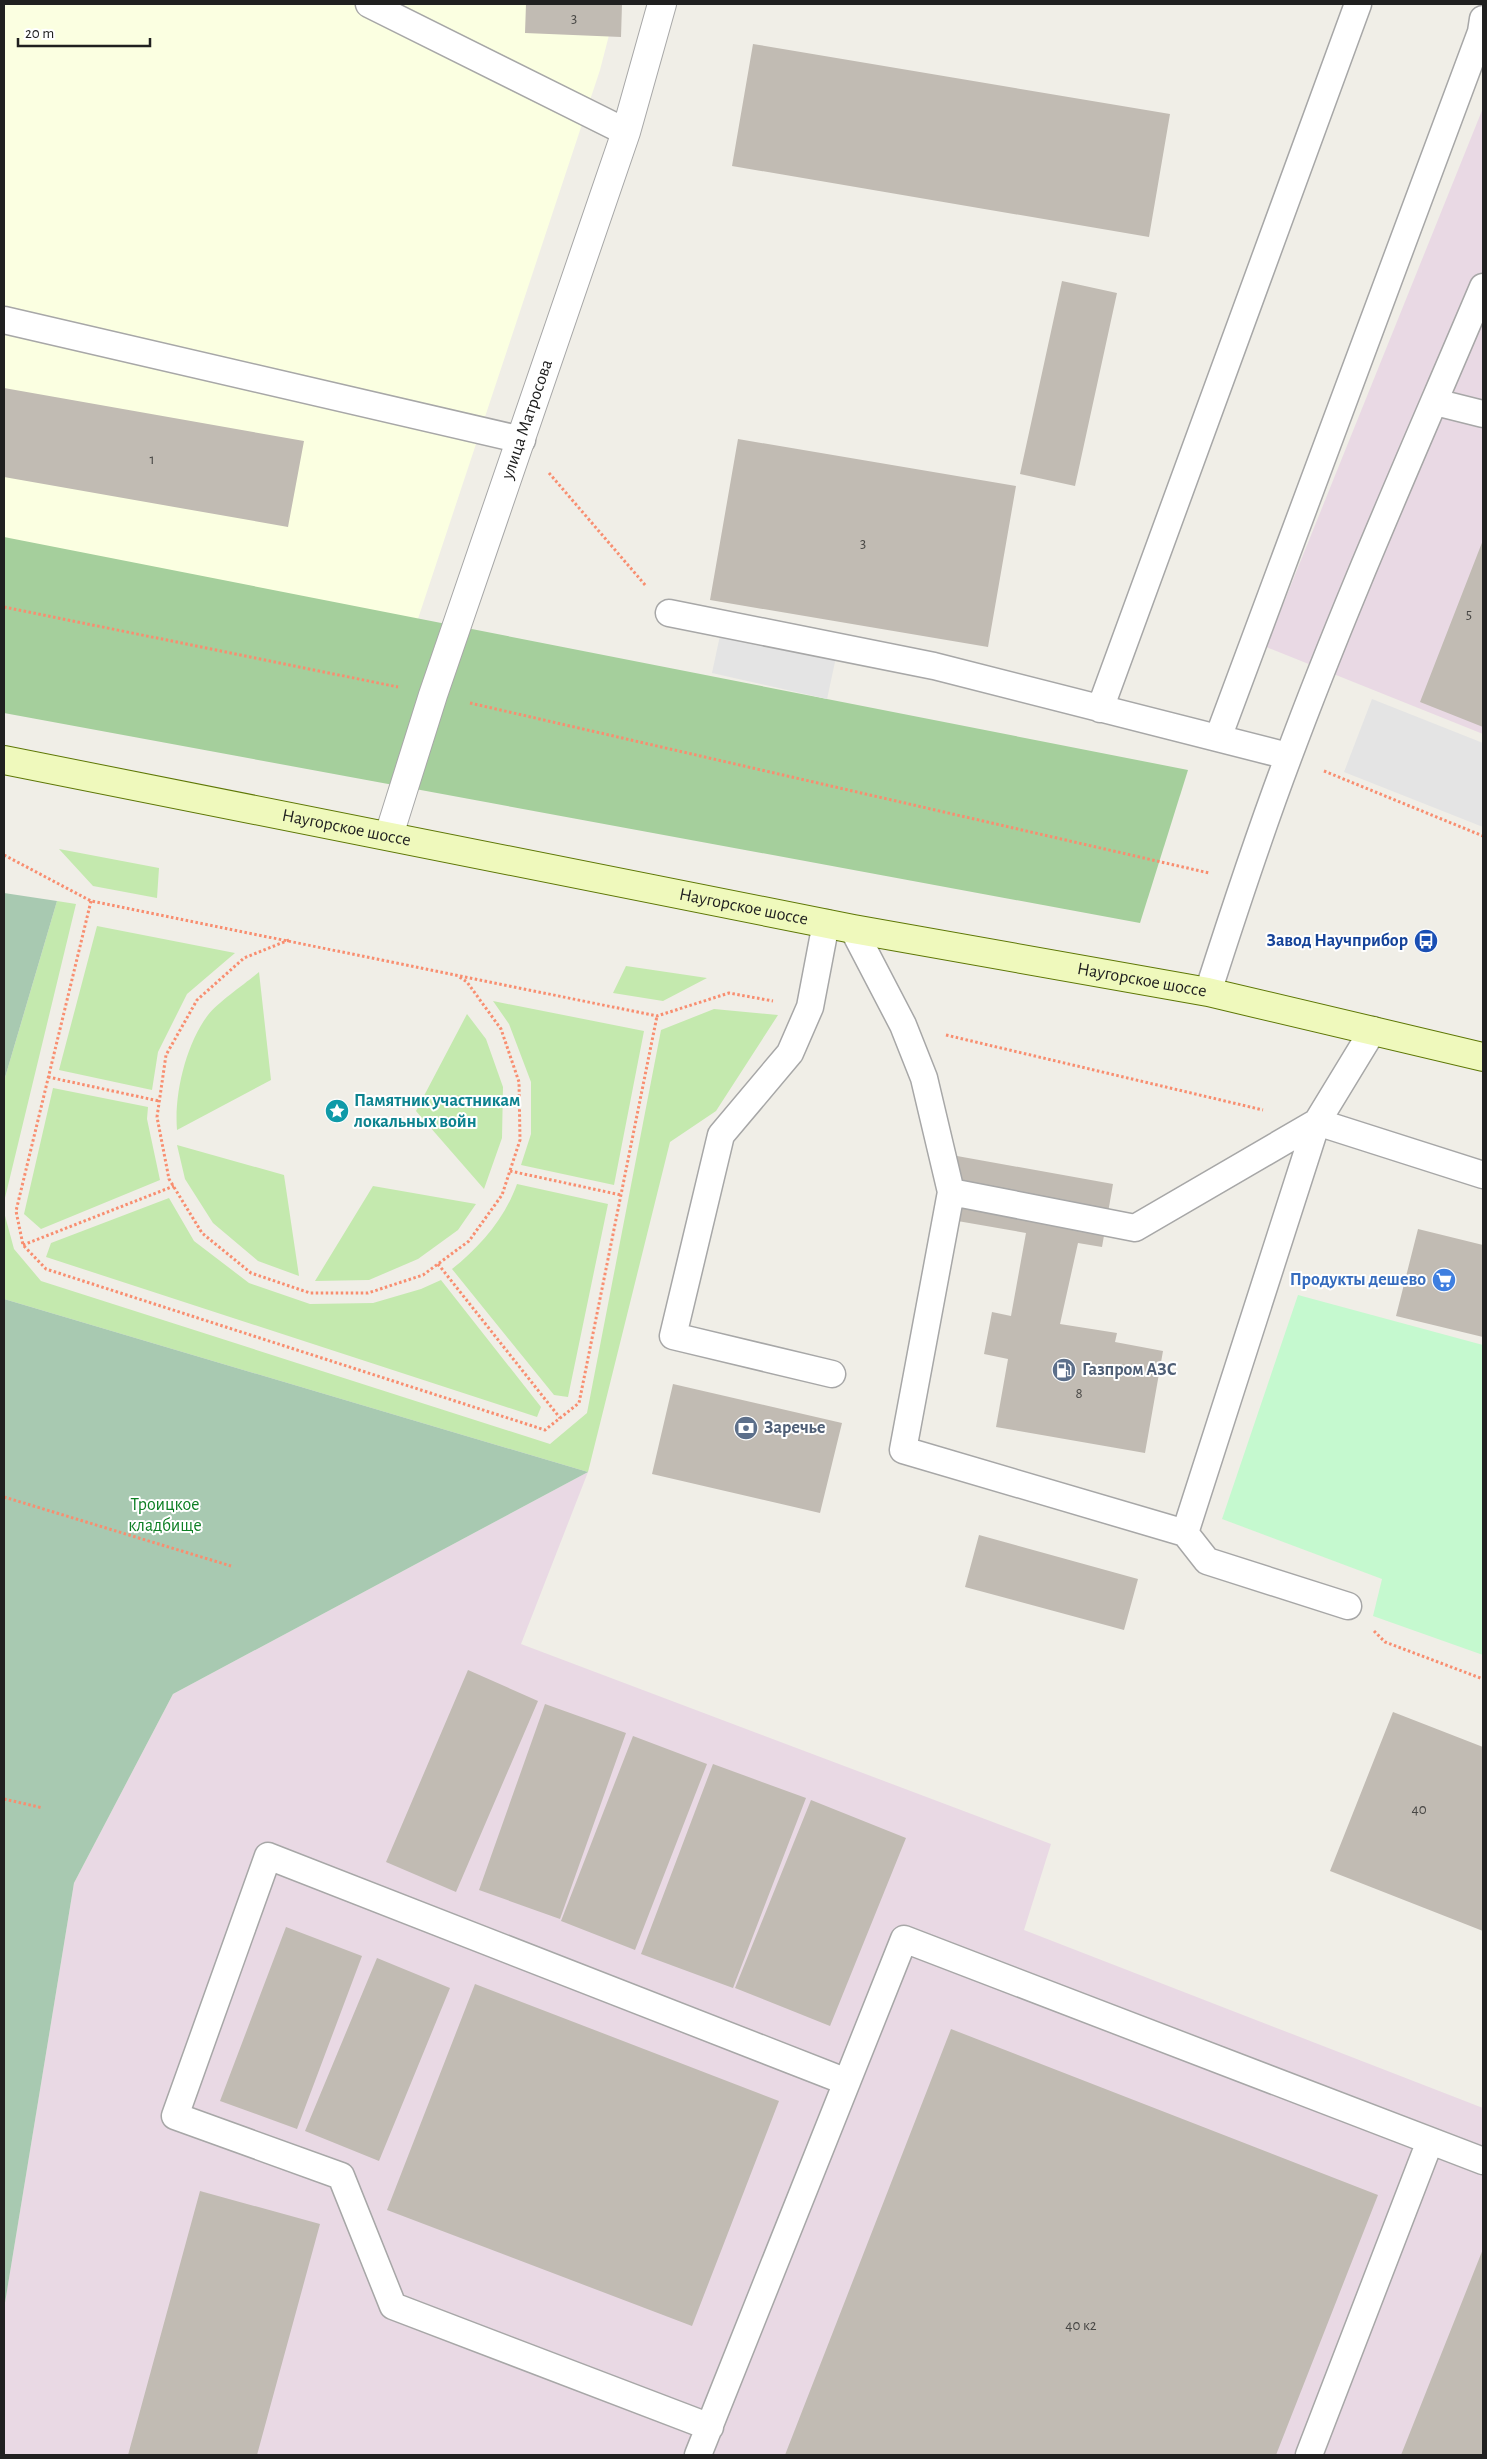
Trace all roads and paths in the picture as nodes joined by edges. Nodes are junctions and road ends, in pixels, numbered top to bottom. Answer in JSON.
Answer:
{"nodes":[{"id":1,"x":368,"y":4,"type":"edge"},
{"id":2,"x":662,"y":4,"type":"edge"},
{"id":3,"x":1358,"y":4,"type":"edge"},
{"id":4,"x":1483,"y":19,"type":"edge"},
{"id":5,"x":626,"y":132,"type":"junction"},
{"id":6,"x":1483,"y":287,"type":"edge"},
{"id":7,"x":4,"y":320,"type":"edge"},
{"id":8,"x":1435,"y":402,"type":"junction"},
{"id":9,"x":1483,"y":414,"type":"edge"},
{"id":10,"x":522,"y":440,"type":"junction"},
{"id":11,"x":4,"y":608,"type":"edge"},
{"id":12,"x":669,"y":613,"type":"joint"},
{"id":13,"x":433,"y":695,"type":"junction"},
{"id":14,"x":1100,"y":708,"type":"junction"},
{"id":15,"x":1218,"y":738,"type":"junction"},
{"id":16,"x":1288,"y":756,"type":"junction"},
{"id":17,"x":4,"y":760,"type":"edge"},
{"id":18,"x":389,"y":835,"type":"junction"},
{"id":19,"x":1483,"y":836,"type":"edge"},
{"id":20,"x":4,"y":855,"type":"edge"},
{"id":21,"x":1243,"y":881,"type":"junction"},
{"id":22,"x":91,"y":901,"type":"junction"},
{"id":23,"x":826,"y":923,"type":"junction"},
{"id":24,"x":853,"y":929,"type":"junction"},
{"id":25,"x":289,"y":940,"type":"junction"},
{"id":26,"x":457,"y":976,"type":"junction"},
{"id":27,"x":1208,"y":992,"type":"junction"},
{"id":28,"x":810,"y":1007,"type":"junction"},
{"id":29,"x":657,"y":1016,"type":"junction"},
{"id":30,"x":904,"y":1025,"type":"junction"},
{"id":31,"x":1373,"y":1030,"type":"junction"},
{"id":32,"x":1483,"y":1057,"type":"edge"},
{"id":33,"x":48,"y":1077,"type":"junction"},
{"id":34,"x":160,"y":1100,"type":"junction"},
{"id":35,"x":1317,"y":1122,"type":"junction"},
{"id":36,"x":510,"y":1171,"type":"junction"},
{"id":37,"x":1483,"y":1175,"type":"edge"},
{"id":38,"x":174,"y":1186,"type":"junction"},
{"id":39,"x":951,"y":1192,"type":"junction"},
{"id":40,"x":621,"y":1195,"type":"junction"},
{"id":41,"x":23,"y":1245,"type":"junction"},
{"id":42,"x":438,"y":1264,"type":"junction"},
{"id":43,"x":832,"y":1374,"type":"dead end"},
{"id":44,"x":560,"y":1418,"type":"junction"},
{"id":45,"x":4,"y":1497,"type":"edge"},
{"id":46,"x":1185,"y":1533,"type":"junction"},
{"id":47,"x":231,"y":1566,"type":"dead end"},
{"id":48,"x":1348,"y":1606,"type":"joint"},
{"id":49,"x":1483,"y":1679,"type":"edge"},
{"id":50,"x":4,"y":1799,"type":"edge"},
{"id":51,"x":43,"y":1808,"type":"dead end"},
{"id":52,"x":847,"y":2082,"type":"junction"},
{"id":53,"x":1430,"y":2141,"type":"junction"},
{"id":54,"x":1483,"y":2161,"type":"edge"},
{"id":55,"x":710,"y":2426,"type":"junction"},
{"id":56,"x":698,"y":2455,"type":"edge"},
{"id":57,"x":1309,"y":2455,"type":"edge"}],
"edges":[{"from":1,"to":5,"type":"lane"},
{"from":2,"to":5,"type":"street","name":"улица Матросова"},
{"from":3,"to":14,"type":"lane"},
{"from":4,"to":15,"type":"lane"},
{"from":5,"to":10,"type":"street","name":"улица Матросова"},
{"from":6,"to":8,"type":"lane"},
{"from":7,"to":10,"type":"lane"},
{"from":8,"to":9,"type":"lane"},
{"from":8,"to":16,"type":"lane"},
{"from":10,"to":12,"type":"path"},
{"from":10,"to":13,"type":"street","name":"улица Матросова"},
{"from":11,"to":13,"type":"path"},
{"from":12,"to":14,"type":"lane"},
{"from":13,"to":18,"type":"street","name":"улица Матросова"},
{"from":13,"to":21,"type":"path"},
{"from":14,"to":15,"type":"lane"},
{"from":15,"to":16,"type":"lane"},
{"from":16,"to":19,"type":"path"},
{"from":16,"to":21,"type":"lane"},
{"from":17,"to":18,"type":"main road","name":"Наугорское шоссе"},
{"from":18,"to":23,"type":"main road","name":"Наугорское шоссе"},
{"from":20,"to":22,"type":"path"},
{"from":21,"to":27,"type":"lane"},
{"from":22,"to":25,"type":"path"},
{"from":22,"to":33,"type":"path"},
{"from":23,"to":24,"type":"main road","name":"Наугорское шоссе"},
{"from":23,"to":28,"type":"lane"},
{"from":24,"to":27,"type":"main road","name":"Наугорское шоссе"},
{"from":24,"to":30,"type":"lane"},
{"from":25,"to":26,"type":"path"},
{"from":25,"to":34,"type":"path"},
{"from":26,"to":29,"type":"path"},
{"from":26,"to":36,"type":"path"},
{"from":27,"to":31,"type":"main road","name":"Наугорское шоссе"},
{"from":28,"to":29,"type":"path"},
{"from":28,"to":43,"type":"lane"},
{"from":29,"to":40,"type":"path"},
{"from":30,"to":35,"type":"path"},
{"from":30,"to":39,"type":"lane"},
{"from":31,"to":32,"type":"main road","name":"Наугорское шоссе"},
{"from":31,"to":35,"type":"lane"},
{"from":33,"to":34,"type":"path"},
{"from":33,"to":41,"type":"path"},
{"from":34,"to":38,"type":"path"},
{"from":35,"to":37,"type":"lane"},
{"from":35,"to":39,"type":"lane"},
{"from":35,"to":46,"type":"lane"},
{"from":36,"to":40,"type":"path"},
{"from":36,"to":42,"type":"path"},
{"from":38,"to":41,"type":"path"},
{"from":38,"to":42,"type":"path"},
{"from":39,"to":46,"type":"lane"},
{"from":40,"to":44,"type":"path"},
{"from":41,"to":44,"type":"path"},
{"from":42,"to":44,"type":"path"},
{"from":45,"to":47,"type":"path"},
{"from":46,"to":48,"type":"lane"},
{"from":48,"to":49,"type":"path"},
{"from":50,"to":51,"type":"path"},
{"from":52,"to":53,"type":"lane"},
{"from":52,"to":55,"type":"lane"},
{"from":52,"to":55,"type":"lane"},
{"from":53,"to":54,"type":"lane"},
{"from":53,"to":57,"type":"lane"},
{"from":55,"to":56,"type":"lane"}]}
